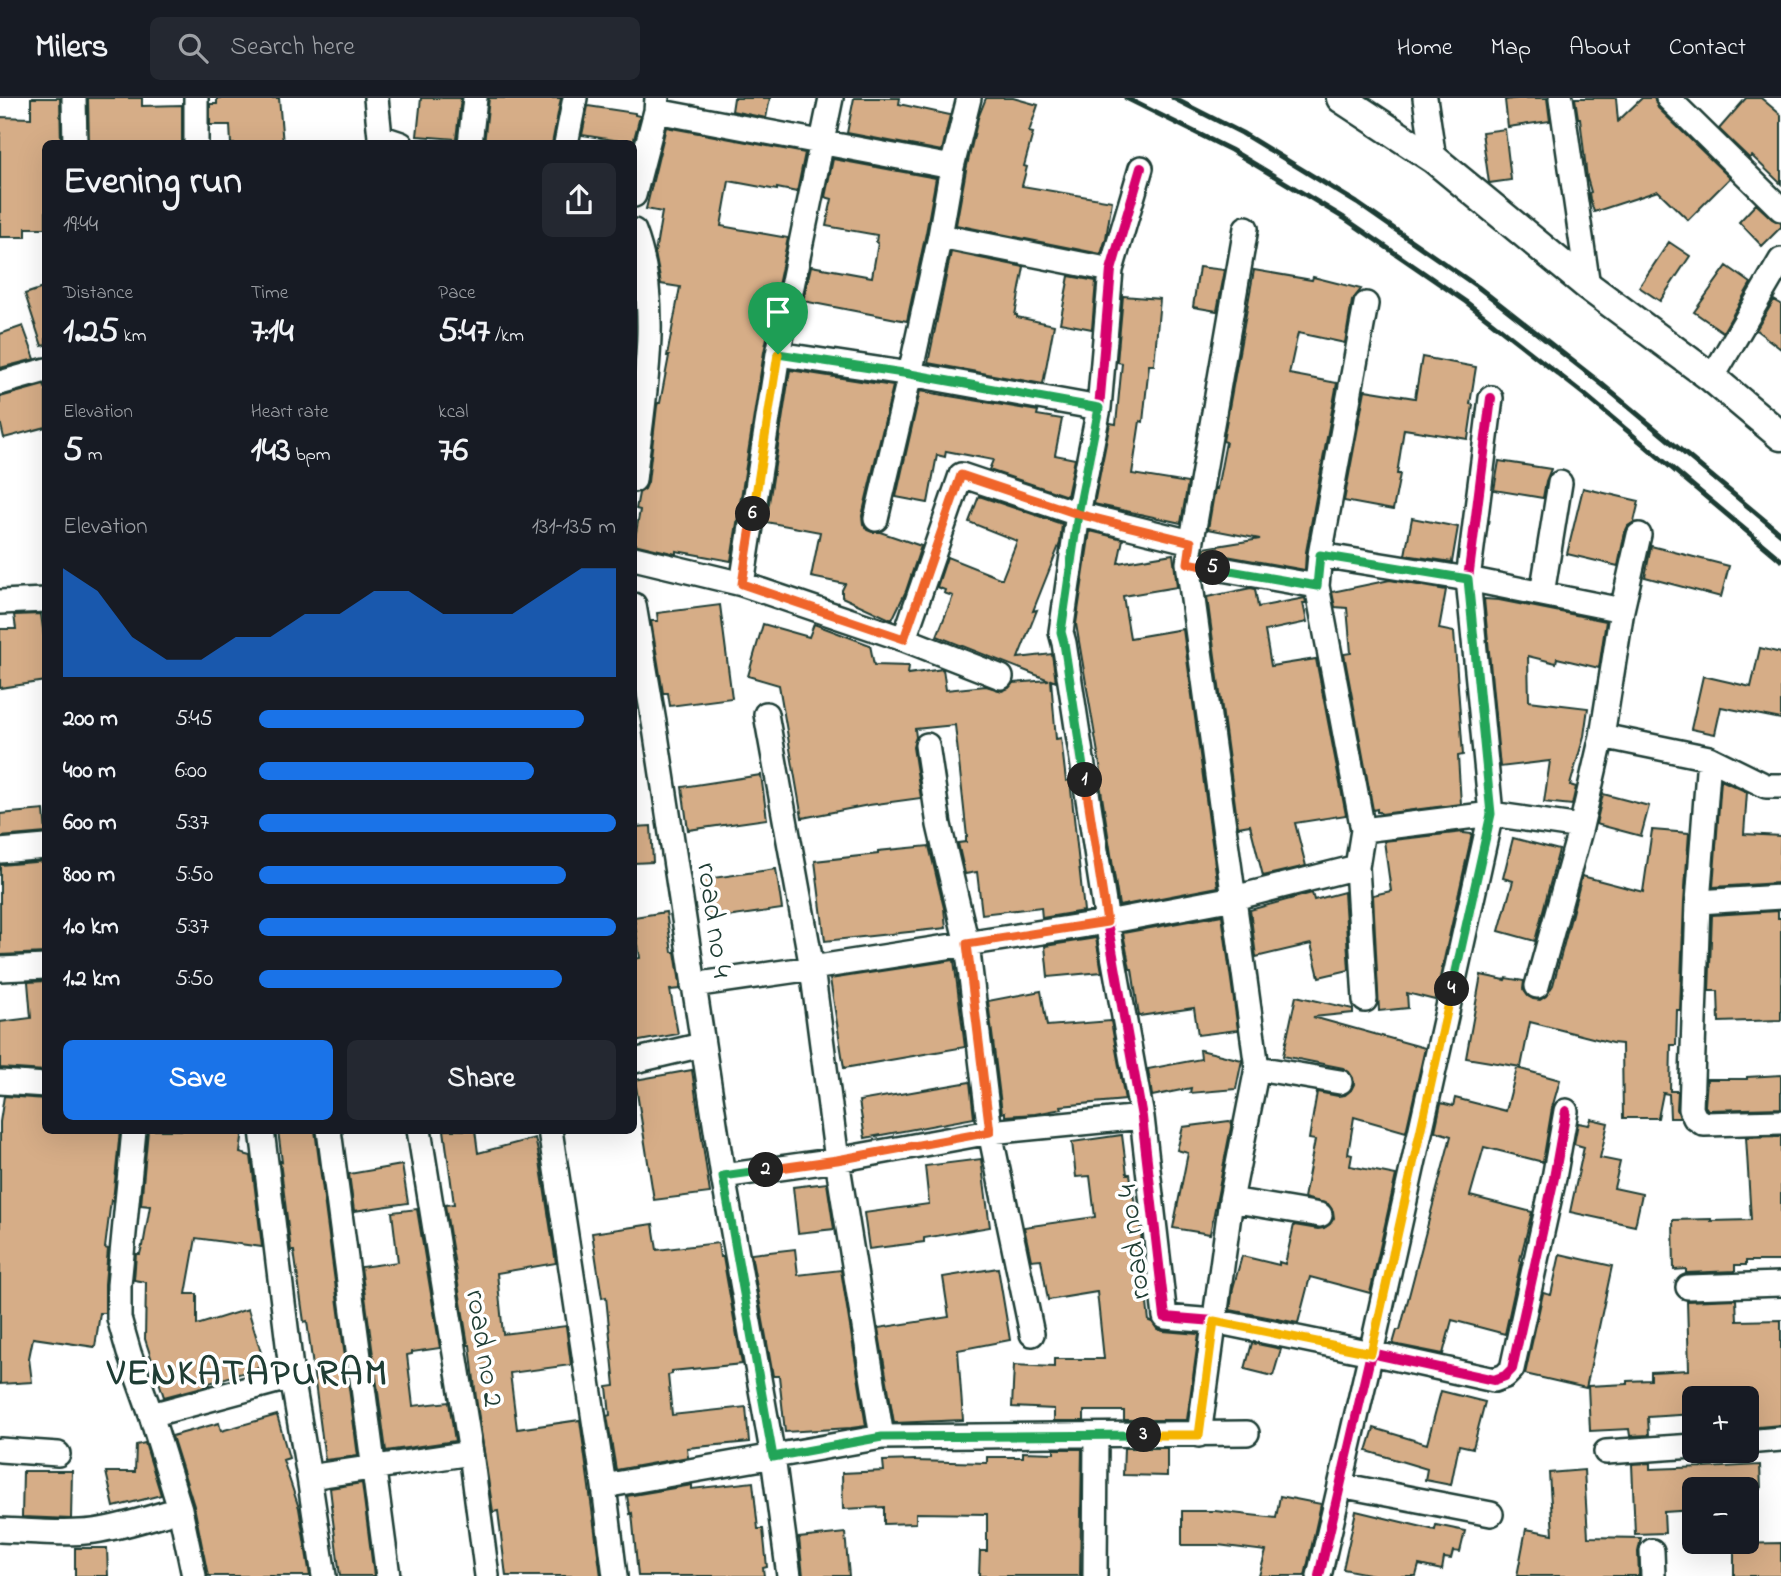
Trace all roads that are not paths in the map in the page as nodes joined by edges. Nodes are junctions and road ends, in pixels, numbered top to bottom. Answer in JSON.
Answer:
{"nodes":[{"id":1,"x":74,"y":98,"type":"edge"},
{"id":2,"x":196,"y":98,"type":"edge"},
{"id":3,"x":376,"y":98,"type":"edge"},
{"id":4,"x":475,"y":98,"type":"edge"},
{"id":5,"x":575,"y":98,"type":"edge"},
{"id":6,"x":831,"y":98,"type":"edge"},
{"id":7,"x":969,"y":98,"type":"edge"},
{"id":8,"x":1341,"y":98,"type":"edge"},
{"id":9,"x":1425,"y":98,"type":"edge"},
{"id":10,"x":1561,"y":98,"type":"edge"},
{"id":11,"x":1668,"y":98,"type":"edge"},
{"id":12,"x":656,"y":105,"type":"edge"},
{"id":13,"x":75,"y":140,"type":"edge"},
{"id":14,"x":196,"y":140,"type":"edge"},
{"id":15,"x":385,"y":140,"type":"edge"},
{"id":16,"x":470,"y":140,"type":"edge"},
{"id":17,"x":567,"y":140,"type":"edge"},
{"id":18,"x":821,"y":143,"type":"junction"},
{"id":19,"x":1434,"y":159,"type":"junction"},
{"id":20,"x":952,"y":167,"type":"junction"},
{"id":21,"x":1141,"y":168,"type":"dead end"},
{"id":22,"x":637,"y":183,"type":"edge"},
{"id":23,"x":1781,"y":209,"type":"edge"},
{"id":24,"x":1246,"y":228,"type":"dead end"},
{"id":25,"x":940,"y":236,"type":"junction"},
{"id":26,"x":637,"y":239,"type":"edge"},
{"id":27,"x":1111,"y":270,"type":"junction"},
{"id":28,"x":1778,"y":271,"type":"edge"},
{"id":29,"x":1588,"y":286,"type":"junction"},
{"id":30,"x":1366,"y":304,"type":"dead end"},
{"id":31,"x":778,"y":354,"type":"junction"},
{"id":32,"x":42,"y":371,"type":"edge"},
{"id":33,"x":910,"y":374,"type":"junction"},
{"id":34,"x":1712,"y":378,"type":"junction"},
{"id":35,"x":0,"y":383,"type":"edge"},
{"id":36,"x":1492,"y":398,"type":"dead end"},
{"id":37,"x":1099,"y":408,"type":"junction"},
{"id":38,"x":1781,"y":436,"type":"edge"},
{"id":39,"x":637,"y":452,"type":"edge"},
{"id":40,"x":1560,"y":483,"type":"dead end"},
{"id":41,"x":1078,"y":514,"type":"junction"},
{"id":42,"x":876,"y":519,"type":"dead end"},
{"id":43,"x":1639,"y":536,"type":"dead end"},
{"id":44,"x":1190,"y":553,"type":"junction"},
{"id":45,"x":1320,"y":555,"type":"junction"},
{"id":46,"x":637,"y":559,"type":"edge"},
{"id":47,"x":1468,"y":579,"type":"junction"},
{"id":48,"x":742,"y":584,"type":"junction"},
{"id":49,"x":1317,"y":586,"type":"junction"},
{"id":50,"x":1542,"y":594,"type":"junction"},
{"id":51,"x":42,"y":600,"type":"edge"},
{"id":52,"x":0,"y":602,"type":"edge"},
{"id":53,"x":1622,"y":610,"type":"junction"},
{"id":54,"x":637,"y":623,"type":"edge"},
{"id":55,"x":904,"y":639,"type":"junction"},
{"id":56,"x":1001,"y":677,"type":"dead end"},
{"id":57,"x":766,"y":714,"type":"dead end"},
{"id":58,"x":1602,"y":736,"type":"junction"},
{"id":59,"x":928,"y":746,"type":"dead end"},
{"id":60,"x":1709,"y":758,"type":"junction"},
{"id":61,"x":1766,"y":783,"type":"edge"},
{"id":62,"x":1491,"y":814,"type":"junction"},
{"id":63,"x":1581,"y":827,"type":"junction"},
{"id":64,"x":1363,"y":830,"type":"junction"},
{"id":65,"x":42,"y":847,"type":"edge"},
{"id":66,"x":0,"y":851,"type":"edge"},
{"id":67,"x":1357,"y":867,"type":"junction"},
{"id":68,"x":1781,"y":897,"type":"edge"},
{"id":69,"x":1234,"y":898,"type":"junction"},
{"id":70,"x":1698,"y":902,"type":"junction"},
{"id":71,"x":1107,"y":922,"type":"junction"},
{"id":72,"x":967,"y":944,"type":"junction"},
{"id":73,"x":42,"y":967,"type":"edge"},
{"id":74,"x":812,"y":968,"type":"junction"},
{"id":75,"x":0,"y":969,"type":"edge"},
{"id":76,"x":693,"y":985,"type":"junction"},
{"id":77,"x":1537,"y":986,"type":"dead end"},
{"id":78,"x":1365,"y":1000,"type":"dead end"},
{"id":79,"x":702,"y":1045,"type":"junction"},
{"id":80,"x":637,"y":1059,"type":"edge"},
{"id":81,"x":1257,"y":1068,"type":"junction"},
{"id":82,"x":0,"y":1082,"type":"edge"},
{"id":83,"x":1340,"y":1082,"type":"dead end"},
{"id":84,"x":42,"y":1085,"type":"edge"},
{"id":85,"x":1566,"y":1111,"type":"dead end"},
{"id":86,"x":1142,"y":1117,"type":"junction"},
{"id":87,"x":1781,"y":1122,"type":"edge"},
{"id":88,"x":990,"y":1132,"type":"junction"},
{"id":89,"x":134,"y":1134,"type":"edge"},
{"id":90,"x":262,"y":1134,"type":"edge"},
{"id":91,"x":330,"y":1134,"type":"edge"},
{"id":92,"x":420,"y":1134,"type":"edge"},
{"id":93,"x":551,"y":1134,"type":"edge"},
{"id":94,"x":837,"y":1160,"type":"junction"},
{"id":95,"x":723,"y":1176,"type":"junction"},
{"id":96,"x":1231,"y":1200,"type":"junction"},
{"id":97,"x":1320,"y":1215,"type":"dead end"},
{"id":98,"x":1781,"y":1284,"type":"edge"},
{"id":99,"x":1688,"y":1287,"type":"dead end"},
{"id":100,"x":1214,"y":1321,"type":"junction"},
{"id":101,"x":1031,"y":1334,"type":"dead end"},
{"id":102,"x":1371,"y":1353,"type":"junction"},
{"id":103,"x":292,"y":1377,"type":"junction"},
{"id":104,"x":151,"y":1415,"type":"junction"},
{"id":105,"x":1247,"y":1433,"type":"dead end"},
{"id":106,"x":1096,"y":1435,"type":"junction"},
{"id":107,"x":1199,"y":1435,"type":"junction"},
{"id":108,"x":882,"y":1437,"type":"junction"},
{"id":109,"x":1781,"y":1439,"type":"edge"},
{"id":110,"x":1759,"y":1441,"type":"edge"},
{"id":111,"x":1682,"y":1447,"type":"edge"},
{"id":112,"x":0,"y":1450,"type":"edge"},
{"id":113,"x":1606,"y":1452,"type":"dead end"},
{"id":114,"x":471,"y":1453,"type":"junction"},
{"id":115,"x":58,"y":1454,"type":"dead end"},
{"id":116,"x":773,"y":1457,"type":"junction"},
{"id":117,"x":374,"y":1467,"type":"junction"},
{"id":118,"x":309,"y":1477,"type":"junction"},
{"id":119,"x":1340,"y":1485,"type":"junction"},
{"id":120,"x":604,"y":1486,"type":"junction"},
{"id":121,"x":180,"y":1509,"type":"junction"},
{"id":122,"x":1491,"y":1514,"type":"dead end"},
{"id":123,"x":0,"y":1530,"type":"edge"},
{"id":124,"x":1651,"y":1551,"type":"dead end"},
{"id":125,"x":194,"y":1576,"type":"edge"},
{"id":126,"x":324,"y":1576,"type":"edge"},
{"id":127,"x":388,"y":1576,"type":"edge"},
{"id":128,"x":488,"y":1576,"type":"edge"},
{"id":129,"x":615,"y":1576,"type":"edge"},
{"id":130,"x":789,"y":1576,"type":"edge"},
{"id":131,"x":1095,"y":1576,"type":"edge"},
{"id":132,"x":1319,"y":1576,"type":"edge"},
{"id":133,"x":1653,"y":1576,"type":"edge"}],
"edges":[{"from":1,"to":13,"type":"street"},
{"from":2,"to":14,"type":"street"},
{"from":3,"to":15,"type":"street"},
{"from":4,"to":16,"type":"street"},
{"from":5,"to":17,"type":"street"},
{"from":6,"to":18,"type":"street"},
{"from":7,"to":20,"type":"street"},
{"from":8,"to":19,"type":"street"},
{"from":9,"to":19,"type":"street"},
{"from":10,"to":29,"type":"street"},
{"from":11,"to":23,"type":"street"},
{"from":12,"to":18,"type":"street"},
{"from":12,"to":22,"type":"street"},
{"from":18,"to":20,"type":"street"},
{"from":18,"to":31,"type":"street"},
{"from":19,"to":29,"type":"street"},
{"from":20,"to":25,"type":"street"},
{"from":21,"to":27,"type":"street","name":"road no 4"},
{"from":24,"to":44,"type":"street"},
{"from":25,"to":27,"type":"street"},
{"from":25,"to":33,"type":"street"},
{"from":26,"to":39,"type":"street"},
{"from":27,"to":37,"type":"street","name":"road no 4"},
{"from":28,"to":34,"type":"street"},
{"from":29,"to":34,"type":"street"},
{"from":30,"to":45,"type":"street"},
{"from":31,"to":33,"type":"street"},
{"from":31,"to":48,"type":"street"},
{"from":32,"to":35,"type":"street"},
{"from":33,"to":37,"type":"street"},
{"from":33,"to":42,"type":"street"},
{"from":34,"to":38,"type":"street"},
{"from":36,"to":47,"type":"street"},
{"from":37,"to":41,"type":"street","name":"road no 4"},
{"from":40,"to":50,"type":"street"},
{"from":41,"to":44,"type":"street"},
{"from":41,"to":55,"type":"street"},
{"from":41,"to":71,"type":"street","name":"road no 4"},
{"from":43,"to":53,"type":"street"},
{"from":44,"to":49,"type":"street"},
{"from":44,"to":69,"type":"street"},
{"from":45,"to":47,"type":"street"},
{"from":45,"to":49,"type":"street"},
{"from":46,"to":48,"type":"street"},
{"from":47,"to":50,"type":"street"},
{"from":47,"to":62,"type":"street"},
{"from":48,"to":55,"type":"street"},
{"from":49,"to":64,"type":"street"},
{"from":50,"to":53,"type":"street"},
{"from":51,"to":52,"type":"street"},
{"from":53,"to":58,"type":"street"},
{"from":54,"to":76,"type":"street","name":"road no 4"},
{"from":55,"to":56,"type":"street"},
{"from":57,"to":74,"type":"street"},
{"from":58,"to":60,"type":"street"},
{"from":58,"to":63,"type":"street"},
{"from":59,"to":72,"type":"street"},
{"from":60,"to":61,"type":"street"},
{"from":60,"to":70,"type":"street"},
{"from":62,"to":63,"type":"street"},
{"from":62,"to":64,"type":"street"},
{"from":62,"to":102,"type":"street"},
{"from":63,"to":77,"type":"street"},
{"from":64,"to":67,"type":"street"},
{"from":65,"to":66,"type":"street"},
{"from":67,"to":69,"type":"street"},
{"from":67,"to":78,"type":"street"},
{"from":68,"to":70,"type":"street"},
{"from":69,"to":71,"type":"street"},
{"from":69,"to":81,"type":"street"},
{"from":70,"to":87,"type":"street"},
{"from":71,"to":72,"type":"street"},
{"from":71,"to":86,"type":"street","name":"road no 4"},
{"from":72,"to":74,"type":"street"},
{"from":72,"to":88,"type":"street"},
{"from":73,"to":75,"type":"street"},
{"from":74,"to":76,"type":"street"},
{"from":74,"to":94,"type":"street"},
{"from":76,"to":79,"type":"street","name":"road no 4"},
{"from":79,"to":80,"type":"street"},
{"from":79,"to":95,"type":"street","name":"road no 4"},
{"from":81,"to":83,"type":"street"},
{"from":81,"to":96,"type":"street"},
{"from":82,"to":84,"type":"street"},
{"from":85,"to":102,"type":"street","name":"road no 4"},
{"from":86,"to":88,"type":"street"},
{"from":86,"to":100,"type":"street","name":"road no 4"},
{"from":88,"to":94,"type":"street"},
{"from":88,"to":101,"type":"street"},
{"from":89,"to":104,"type":"street"},
{"from":90,"to":103,"type":"street"},
{"from":91,"to":117,"type":"street"},
{"from":92,"to":114,"type":"street","name":"road no 2"},
{"from":93,"to":120,"type":"street"},
{"from":94,"to":95,"type":"street"},
{"from":94,"to":108,"type":"street"},
{"from":95,"to":116,"type":"street","name":"road no 4"},
{"from":96,"to":97,"type":"street"},
{"from":96,"to":100,"type":"street"},
{"from":98,"to":99,"type":"street"},
{"from":100,"to":102,"type":"street","name":"road no 4"},
{"from":100,"to":107,"type":"street"},
{"from":102,"to":119,"type":"street"},
{"from":103,"to":104,"type":"street"},
{"from":103,"to":118,"type":"street"},
{"from":104,"to":121,"type":"street"},
{"from":105,"to":107,"type":"street"},
{"from":106,"to":107,"type":"street"},
{"from":106,"to":108,"type":"street"},
{"from":106,"to":131,"type":"street"},
{"from":108,"to":116,"type":"street"},
{"from":109,"to":110,"type":"street"},
{"from":111,"to":113,"type":"street"},
{"from":112,"to":115,"type":"street"},
{"from":114,"to":117,"type":"street"},
{"from":114,"to":128,"type":"street","name":"road no 2"},
{"from":116,"to":120,"type":"street"},
{"from":116,"to":130,"type":"street","name":"road no 4"},
{"from":117,"to":118,"type":"street"},
{"from":117,"to":127,"type":"street"},
{"from":118,"to":126,"type":"street"},
{"from":119,"to":122,"type":"street"},
{"from":119,"to":132,"type":"street"},
{"from":120,"to":129,"type":"street"},
{"from":121,"to":123,"type":"street"},
{"from":121,"to":125,"type":"street"},
{"from":124,"to":133,"type":"street"}]}
